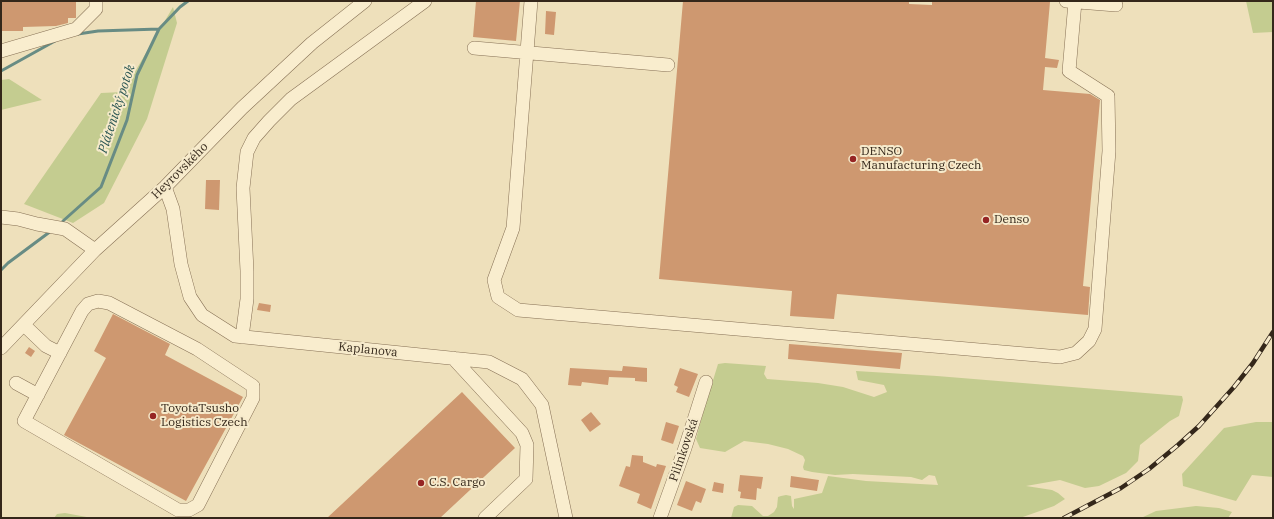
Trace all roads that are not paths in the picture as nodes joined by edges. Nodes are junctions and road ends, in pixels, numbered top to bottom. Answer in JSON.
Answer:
{"nodes":[{"id":1,"x":96,"y":1,"type":"edge"},
{"id":2,"x":365,"y":1,"type":"edge"},
{"id":3,"x":425,"y":1,"type":"edge"},
{"id":4,"x":531,"y":1,"type":"edge"},
{"id":5,"x":1070,"y":1,"type":"edge"},
{"id":6,"x":1116,"y":5,"type":"dead end"},
{"id":7,"x":474,"y":48,"type":"dead end"},
{"id":8,"x":1,"y":51,"type":"edge"},
{"id":9,"x":527,"y":53,"type":"junction"},
{"id":10,"x":668,"y":65,"type":"dead end"},
{"id":11,"x":165,"y":188,"type":"junction"},
{"id":12,"x":1,"y":217,"type":"edge"},
{"id":13,"x":95,"y":250,"type":"junction"},
{"id":14,"x":24,"y":325,"type":"junction"},
{"id":15,"x":242,"y":337,"type":"junction"},
{"id":16,"x":1,"y":348,"type":"edge"},
{"id":17,"x":60,"y":352,"type":"junction"},
{"id":18,"x":453,"y":358,"type":"junction"},
{"id":19,"x":706,"y":382,"type":"dead end"},
{"id":20,"x":16,"y":383,"type":"dead end"},
{"id":21,"x":38,"y":395,"type":"junction"},
{"id":22,"x":485,"y":518,"type":"edge"},
{"id":23,"x":566,"y":518,"type":"edge"},
{"id":24,"x":660,"y":518,"type":"edge"}],
"edges":[{"from":1,"to":8,"type":"street"},
{"from":2,"to":11,"type":"street","name":"Heyrovského"},
{"from":3,"to":15,"type":"street"},
{"from":4,"to":9,"type":"street"},
{"from":5,"to":6,"type":"street"},
{"from":5,"to":9,"type":"street"},
{"from":7,"to":9,"type":"street"},
{"from":9,"to":10,"type":"street"},
{"from":11,"to":13,"type":"street","name":"Heyrovského"},
{"from":11,"to":15,"type":"street","name":"Kaplanova"},
{"from":12,"to":13,"type":"street"},
{"from":13,"to":14,"type":"street","name":"Heyrovského"},
{"from":14,"to":16,"type":"street","name":"Heyrovského"},
{"from":14,"to":17,"type":"street"},
{"from":15,"to":18,"type":"street","name":"Kaplanova"},
{"from":17,"to":21,"type":"street"},
{"from":17,"to":21,"type":"street"},
{"from":18,"to":22,"type":"street"},
{"from":18,"to":23,"type":"street","name":"Kaplanova"},
{"from":19,"to":24,"type":"street","name":"Pilínkovská"},
{"from":20,"to":21,"type":"street"}]}
